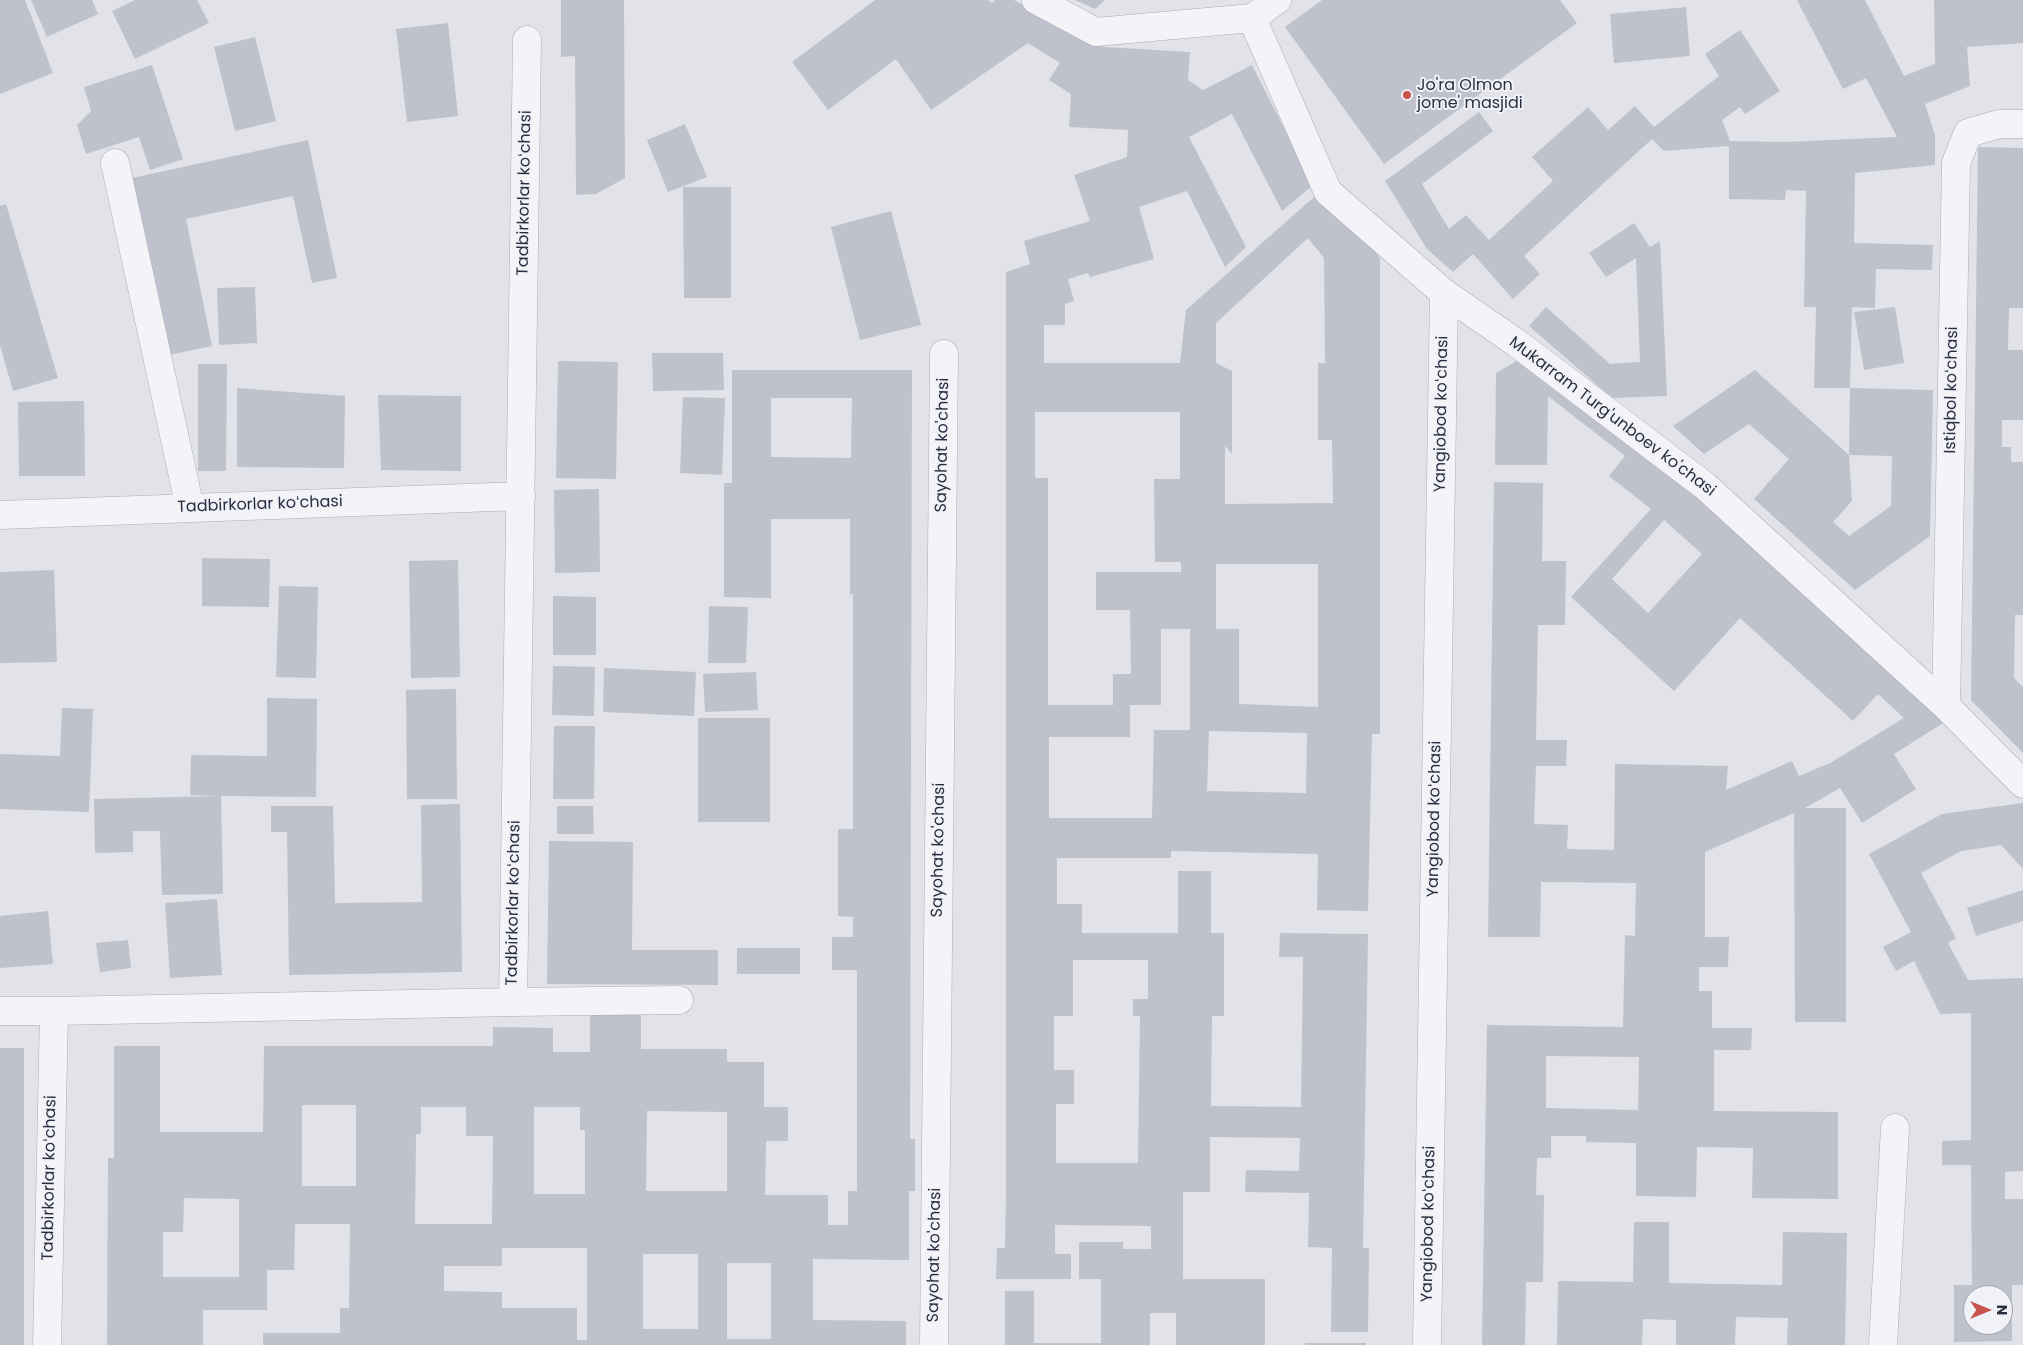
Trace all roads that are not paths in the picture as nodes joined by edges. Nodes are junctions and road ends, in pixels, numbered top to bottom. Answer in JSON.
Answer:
{"nodes":[{"id":1,"x":1036,"y":0,"type":"edge"},
{"id":2,"x":1277,"y":0,"type":"edge"},
{"id":3,"x":1252,"y":18,"type":"junction"},
{"id":4,"x":527,"y":40,"type":"dead end"},
{"id":5,"x":2023,"y":124,"type":"edge"},
{"id":6,"x":115,"y":163,"type":"dead end"},
{"id":7,"x":1444,"y":294,"type":"junction"},
{"id":8,"x":944,"y":354,"type":"dead end"},
{"id":9,"x":521,"y":496,"type":"junction"},
{"id":10,"x":190,"y":508,"type":"junction"},
{"id":11,"x":0,"y":515,"type":"edge"},
{"id":12,"x":1946,"y":706,"type":"junction"},
{"id":13,"x":2023,"y":784,"type":"edge"},
{"id":14,"x":679,"y":1000,"type":"dead end"},
{"id":15,"x":513,"y":1002,"type":"junction"},
{"id":16,"x":0,"y":1011,"type":"edge"},
{"id":17,"x":54,"y":1011,"type":"junction"},
{"id":18,"x":1895,"y":1128,"type":"dead end"},
{"id":19,"x":47,"y":1345,"type":"edge"},
{"id":20,"x":934,"y":1345,"type":"edge"},
{"id":21,"x":1427,"y":1345,"type":"edge"},
{"id":22,"x":1883,"y":1345,"type":"edge"}],
"edges":[{"from":1,"to":3,"type":"street"},
{"from":2,"to":3,"type":"street"},
{"from":3,"to":7,"type":"street","name":"Mukarram Turg'unboev ko'chasi"},
{"from":4,"to":9,"type":"street","name":"Tadbirkorlar koʻchasi"},
{"from":5,"to":12,"type":"street","name":"Istiqbol koʻchasi"},
{"from":6,"to":10,"type":"street"},
{"from":7,"to":12,"type":"street","name":"Mukarram Turg'unboev ko'chasi"},
{"from":7,"to":21,"type":"street","name":"Yangiobod koʻchasi"},
{"from":8,"to":20,"type":"street","name":"Sayohat ko'chasi"},
{"from":9,"to":10,"type":"street","name":"Tadbirkorlar koʻchasi"},
{"from":9,"to":15,"type":"street","name":"Tadbirkorlar koʻchasi"},
{"from":10,"to":11,"type":"street","name":"Tadbirkorlar koʻchasi"},
{"from":12,"to":13,"type":"street","name":"Mukarram Turg'unboev ko'chasi"},
{"from":14,"to":15,"type":"street"},
{"from":15,"to":17,"type":"street","name":"Tadbirkorlar koʻchasi"},
{"from":16,"to":17,"type":"street","name":"Tadbirkorlar koʻchasi"},
{"from":17,"to":19,"type":"street","name":"Tadbirkorlar koʻchasi"},
{"from":18,"to":22,"type":"street"}]}
